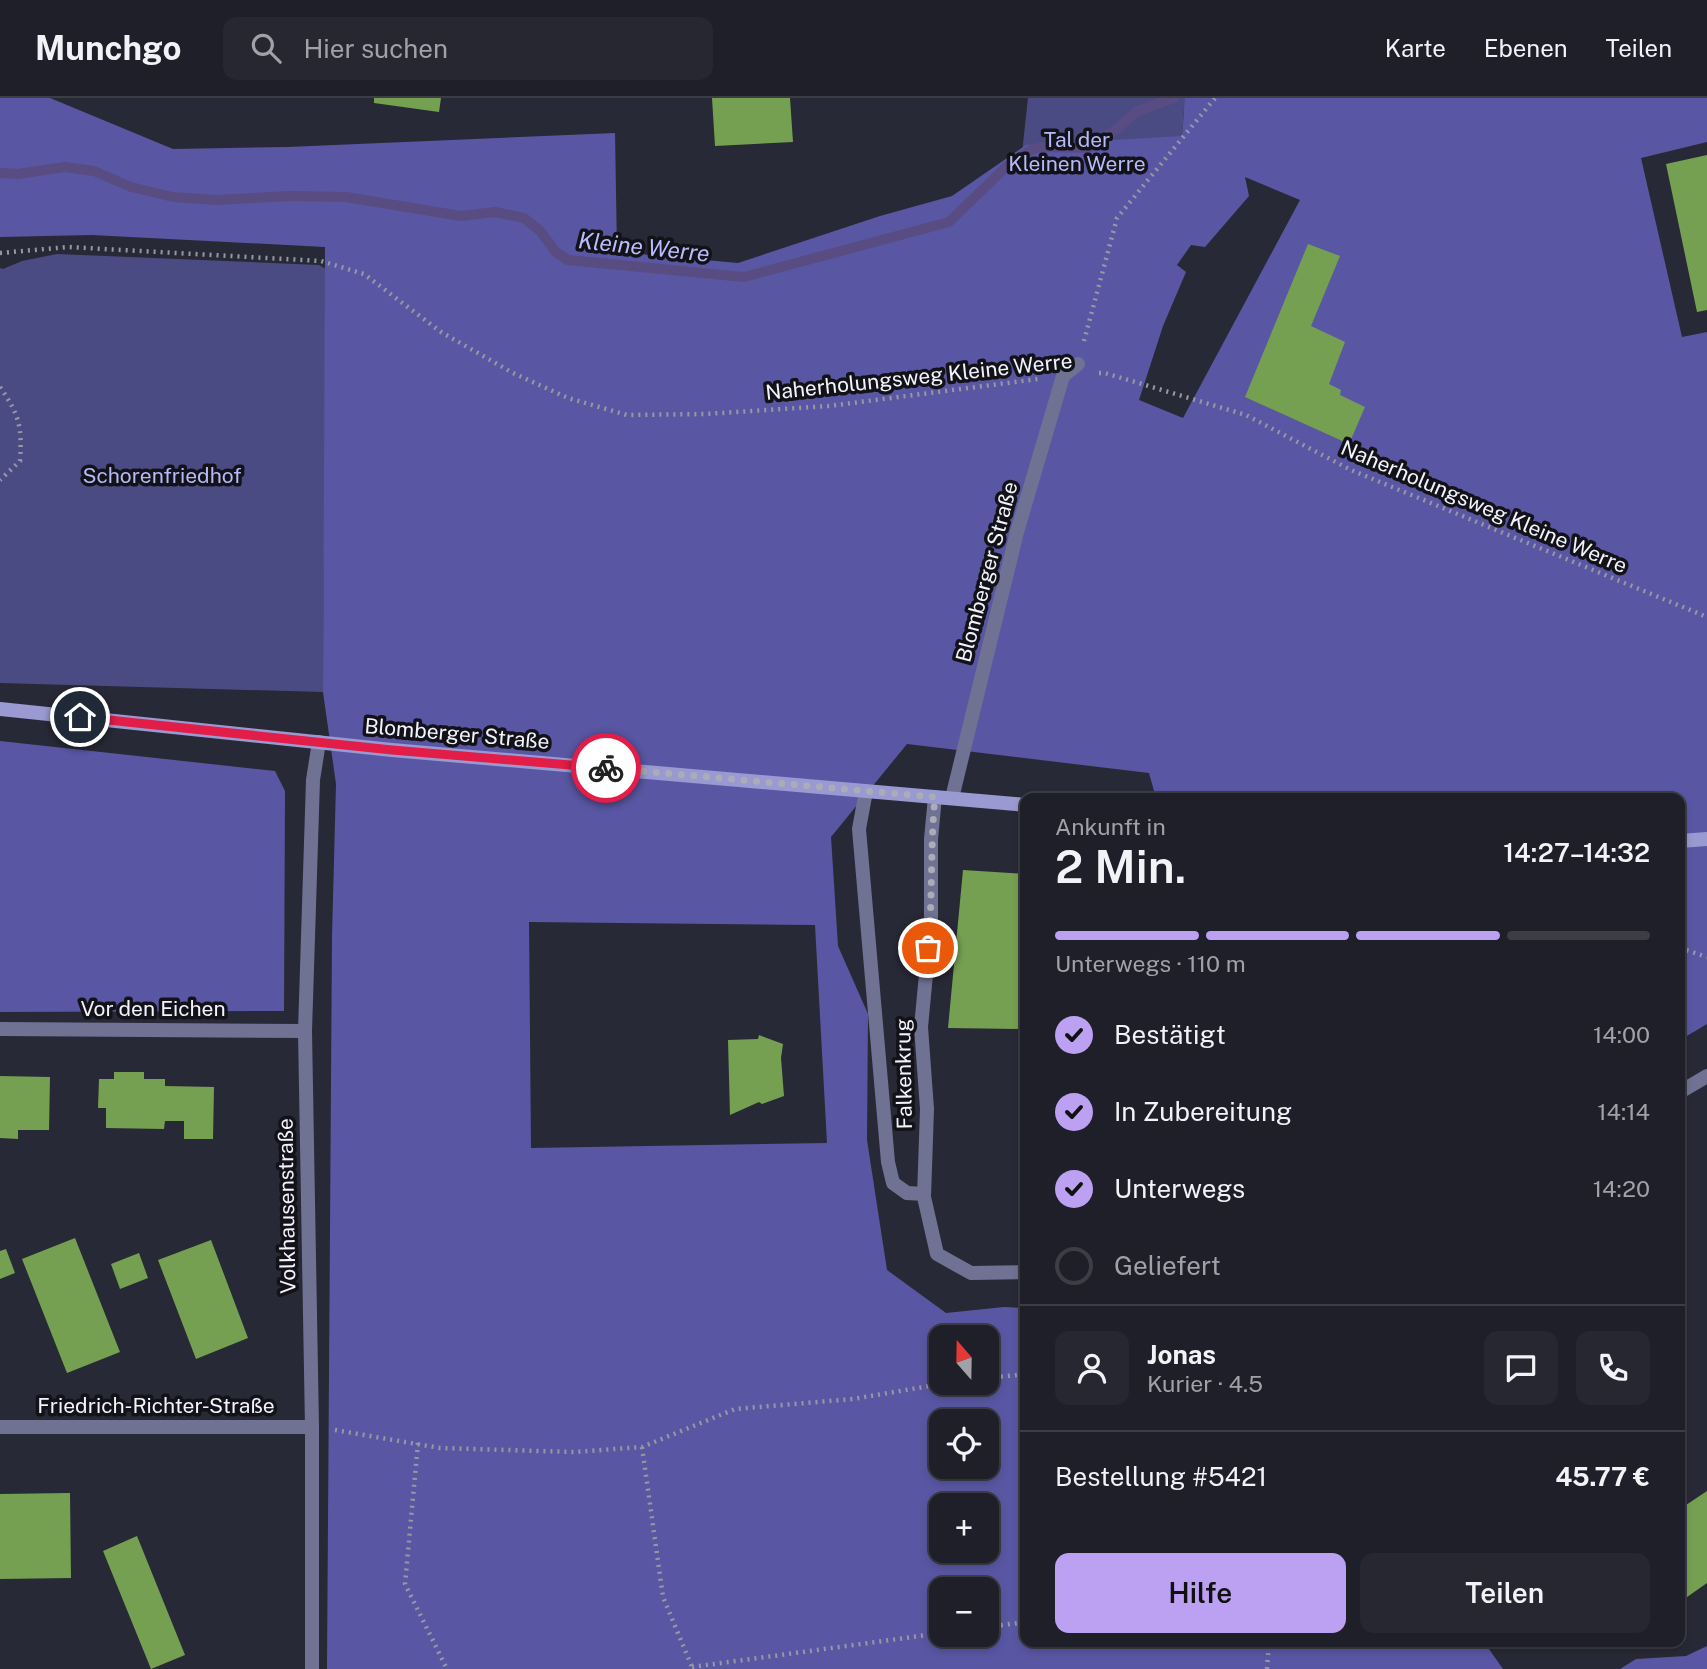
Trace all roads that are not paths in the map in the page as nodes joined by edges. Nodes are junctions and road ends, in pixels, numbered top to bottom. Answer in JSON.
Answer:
{"nodes":[{"id":1,"x":1078,"y":364,"type":"road end"},
{"id":2,"x":0,"y":709,"type":"edge"},
{"id":3,"x":319,"y":742,"type":"junction"},
{"id":4,"x":866,"y":791,"type":"junction"},
{"id":5,"x":935,"y":797,"type":"junction"},
{"id":6,"x":952,"y":798,"type":"junction"},
{"id":7,"x":1020,"y":805,"type":"edge"},
{"id":8,"x":1707,"y":839,"type":"edge"},
{"id":9,"x":1685,"y":841,"type":"edge"},
{"id":10,"x":0,"y":1029,"type":"edge"},
{"id":11,"x":306,"y":1031,"type":"junction"},
{"id":12,"x":1707,"y":1076,"type":"edge"},
{"id":13,"x":1685,"y":1089,"type":"edge"},
{"id":14,"x":924,"y":1194,"type":"junction"},
{"id":15,"x":1020,"y":1272,"type":"edge"},
{"id":16,"x":0,"y":1427,"type":"edge"},
{"id":17,"x":312,"y":1427,"type":"junction"},
{"id":18,"x":312,"y":1669,"type":"edge"}],
"edges":[{"from":1,"to":6,"type":"street","name":"Blomberger Straße"},
{"from":2,"to":3,"type":"street","name":"Blomberger Straße"},
{"from":3,"to":4,"type":"street","name":"Blomberger Straße"},
{"from":3,"to":11,"type":"street","name":"Volkhausenstraße"},
{"from":4,"to":5,"type":"street","name":"Blomberger Straße"},
{"from":4,"to":14,"type":"street"},
{"from":5,"to":6,"type":"street","name":"Blomberger Straße"},
{"from":5,"to":14,"type":"street","name":"Falkenkrug"},
{"from":6,"to":7,"type":"street","name":"Blomberger Straße"},
{"from":8,"to":9,"type":"street"},
{"from":10,"to":11,"type":"street","name":"Vor den Eichen"},
{"from":11,"to":17,"type":"street","name":"Volkhausenstraße"},
{"from":12,"to":13,"type":"street"},
{"from":14,"to":15,"type":"street","name":"Falkenkrug"},
{"from":16,"to":17,"type":"street","name":"Friedrich-Richter-Straße"},
{"from":17,"to":18,"type":"street","name":"Volkhausenstraße"}]}
